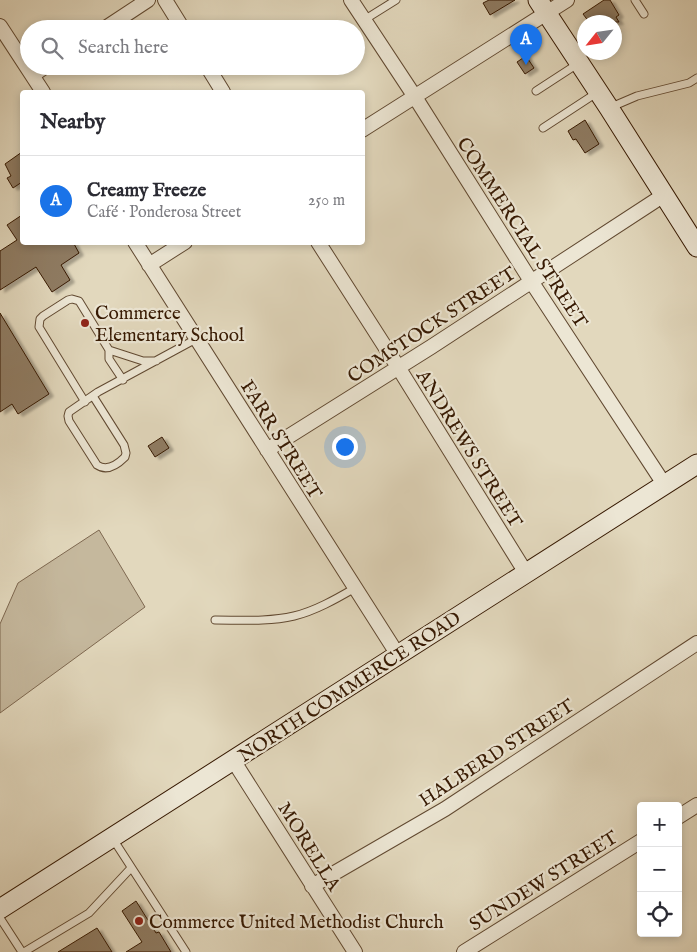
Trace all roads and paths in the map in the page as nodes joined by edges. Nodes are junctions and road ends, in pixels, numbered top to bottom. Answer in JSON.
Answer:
{"nodes":[{"id":1,"x":148,"y":0,"type":"edge"},
{"id":2,"x":165,"y":0,"type":"edge"},
{"id":3,"x":351,"y":0,"type":"edge"},
{"id":4,"x":396,"y":0,"type":"edge"},
{"id":5,"x":567,"y":0,"type":"edge"},
{"id":6,"x":636,"y":0,"type":"edge"},
{"id":7,"x":542,"y":6,"type":"edge"},
{"id":8,"x":644,"y":14,"type":"dead end"},
{"id":9,"x":118,"y":20,"type":"edge"},
{"id":10,"x":177,"y":20,"type":"edge"},
{"id":11,"x":364,"y":20,"type":"joint"},
{"id":12,"x":365,"y":22,"type":"edge"},
{"id":13,"x":0,"y":26,"type":"edge"},
{"id":14,"x":20,"y":56,"type":"edge"},
{"id":15,"x":579,"y":62,"type":"junction"},
{"id":16,"x":33,"y":75,"type":"edge"},
{"id":17,"x":213,"y":75,"type":"edge"},
{"id":18,"x":697,"y":78,"type":"edge"},
{"id":19,"x":42,"y":90,"type":"edge"},
{"id":20,"x":222,"y":90,"type":"edge"},
{"id":21,"x":536,"y":91,"type":"dead end"},
{"id":22,"x":598,"y":92,"type":"junction"},
{"id":23,"x":415,"y":97,"type":"junction"},
{"id":24,"x":609,"y":108,"type":"junction"},
{"id":25,"x":365,"y":128,"type":"edge"},
{"id":26,"x":543,"y":128,"type":"dead end"},
{"id":27,"x":664,"y":195,"type":"junction"},
{"id":28,"x":137,"y":245,"type":"edge"},
{"id":29,"x":180,"y":245,"type":"edge"},
{"id":30,"x":320,"y":245,"type":"edge"},
{"id":31,"x":697,"y":247,"type":"edge"},
{"id":32,"x":149,"y":265,"type":"junction"},
{"id":33,"x":531,"y":281,"type":"junction"},
{"id":34,"x":196,"y":339,"type":"junction"},
{"id":35,"x":109,"y":350,"type":"junction"},
{"id":36,"x":156,"y":361,"type":"junction"},
{"id":37,"x":398,"y":368,"type":"junction"},
{"id":38,"x":122,"y":380,"type":"junction"},
{"id":39,"x":93,"y":396,"type":"junction"},
{"id":40,"x":85,"y":402,"type":"junction"},
{"id":41,"x":267,"y":450,"type":"junction"},
{"id":42,"x":697,"y":464,"type":"edge"},
{"id":43,"x":664,"y":484,"type":"junction"},
{"id":44,"x":526,"y":573,"type":"junction"},
{"id":45,"x":355,"y":588,"type":"junction"},
{"id":46,"x":215,"y":620,"type":"dead end"},
{"id":47,"x":697,"y":643,"type":"edge"},
{"id":48,"x":398,"y":655,"type":"junction"},
{"id":49,"x":233,"y":760,"type":"junction"},
{"id":50,"x":697,"y":805,"type":"edge"},
{"id":51,"x":682,"y":814,"type":"edge"},
{"id":52,"x":111,"y":837,"type":"junction"},
{"id":53,"x":637,"y":844,"type":"edge"},
{"id":54,"x":131,"y":868,"type":"junction"},
{"id":55,"x":312,"y":886,"type":"junction"},
{"id":56,"x":0,"y":909,"type":"edge"},
{"id":57,"x":0,"y":918,"type":"edge"},
{"id":58,"x":23,"y":952,"type":"edge"},
{"id":59,"x":186,"y":952,"type":"edge"},
{"id":60,"x":355,"y":952,"type":"edge"},
{"id":61,"x":464,"y":952,"type":"edge"}],
"edges":[{"from":1,"to":9,"type":"street"},
{"from":2,"to":10,"type":"street"},
{"from":3,"to":11,"type":"street","name":"COMMERCIAL STREET"},
{"from":4,"to":11,"type":"lane"},
{"from":5,"to":7,"type":"street"},
{"from":6,"to":8,"type":"lane"},
{"from":7,"to":15,"type":"main road"},
{"from":7,"to":23,"type":"street"},
{"from":12,"to":23,"type":"street","name":"COMMERCIAL STREET"},
{"from":13,"to":14,"type":"street"},
{"from":15,"to":21,"type":"lane"},
{"from":15,"to":22,"type":"main road"},
{"from":16,"to":19,"type":"street"},
{"from":17,"to":20,"type":"street"},
{"from":18,"to":24,"type":"lane"},
{"from":22,"to":24,"type":"main road"},
{"from":22,"to":26,"type":"lane"},
{"from":23,"to":25,"type":"street"},
{"from":23,"to":33,"type":"street","name":"COMMERCIAL STREET"},
{"from":24,"to":27,"type":"main road"},
{"from":27,"to":31,"type":"main road"},
{"from":27,"to":33,"type":"street","name":"COMSTOCK STREET"},
{"from":28,"to":32,"type":"street","name":"FARR STREET"},
{"from":29,"to":32,"type":"street"},
{"from":30,"to":37,"type":"street","name":"ANDREWS STREET"},
{"from":32,"to":34,"type":"street","name":"FARR STREET"},
{"from":33,"to":37,"type":"street","name":"COMSTOCK STREET"},
{"from":33,"to":43,"type":"street","name":"COMMERCIAL STREET"},
{"from":34,"to":36,"type":"lane"},
{"from":34,"to":41,"type":"street","name":"FARR STREET"},
{"from":35,"to":36,"type":"lane"},
{"from":35,"to":38,"type":"lane"},
{"from":35,"to":40,"type":"lane"},
{"from":36,"to":38,"type":"lane"},
{"from":37,"to":41,"type":"street","name":"COMSTOCK STREET"},
{"from":37,"to":44,"type":"street","name":"ANDREWS STREET"},
{"from":38,"to":39,"type":"lane"},
{"from":39,"to":40,"type":"lane"},
{"from":39,"to":40,"type":"lane"},
{"from":41,"to":45,"type":"street","name":"FARR STREET"},
{"from":42,"to":43,"type":"main road","name":"NORTH COMMERCE ROAD"},
{"from":43,"to":44,"type":"main road","name":"NORTH COMMERCE ROAD"},
{"from":44,"to":48,"type":"main road","name":"NORTH COMMERCE ROAD"},
{"from":45,"to":46,"type":"lane"},
{"from":45,"to":48,"type":"street","name":"FARR STREET"},
{"from":47,"to":55,"type":"street","name":"HALBERD STREET"},
{"from":48,"to":49,"type":"main road","name":"NORTH COMMERCE ROAD"},
{"from":49,"to":52,"type":"main road","name":"NORTH COMMERCE ROAD"},
{"from":49,"to":55,"type":"street","name":"MORELLA"},
{"from":50,"to":51,"type":"street"},
{"from":52,"to":54,"type":"lane"},
{"from":52,"to":56,"type":"main road","name":"NORTH COMMERCE ROAD"},
{"from":53,"to":61,"type":"street","name":"SUNDEW STREET"},
{"from":54,"to":58,"type":"lane"},
{"from":54,"to":59,"type":"lane"},
{"from":55,"to":60,"type":"street","name":"MORELLA"},
{"from":57,"to":58,"type":"lane"}]}
